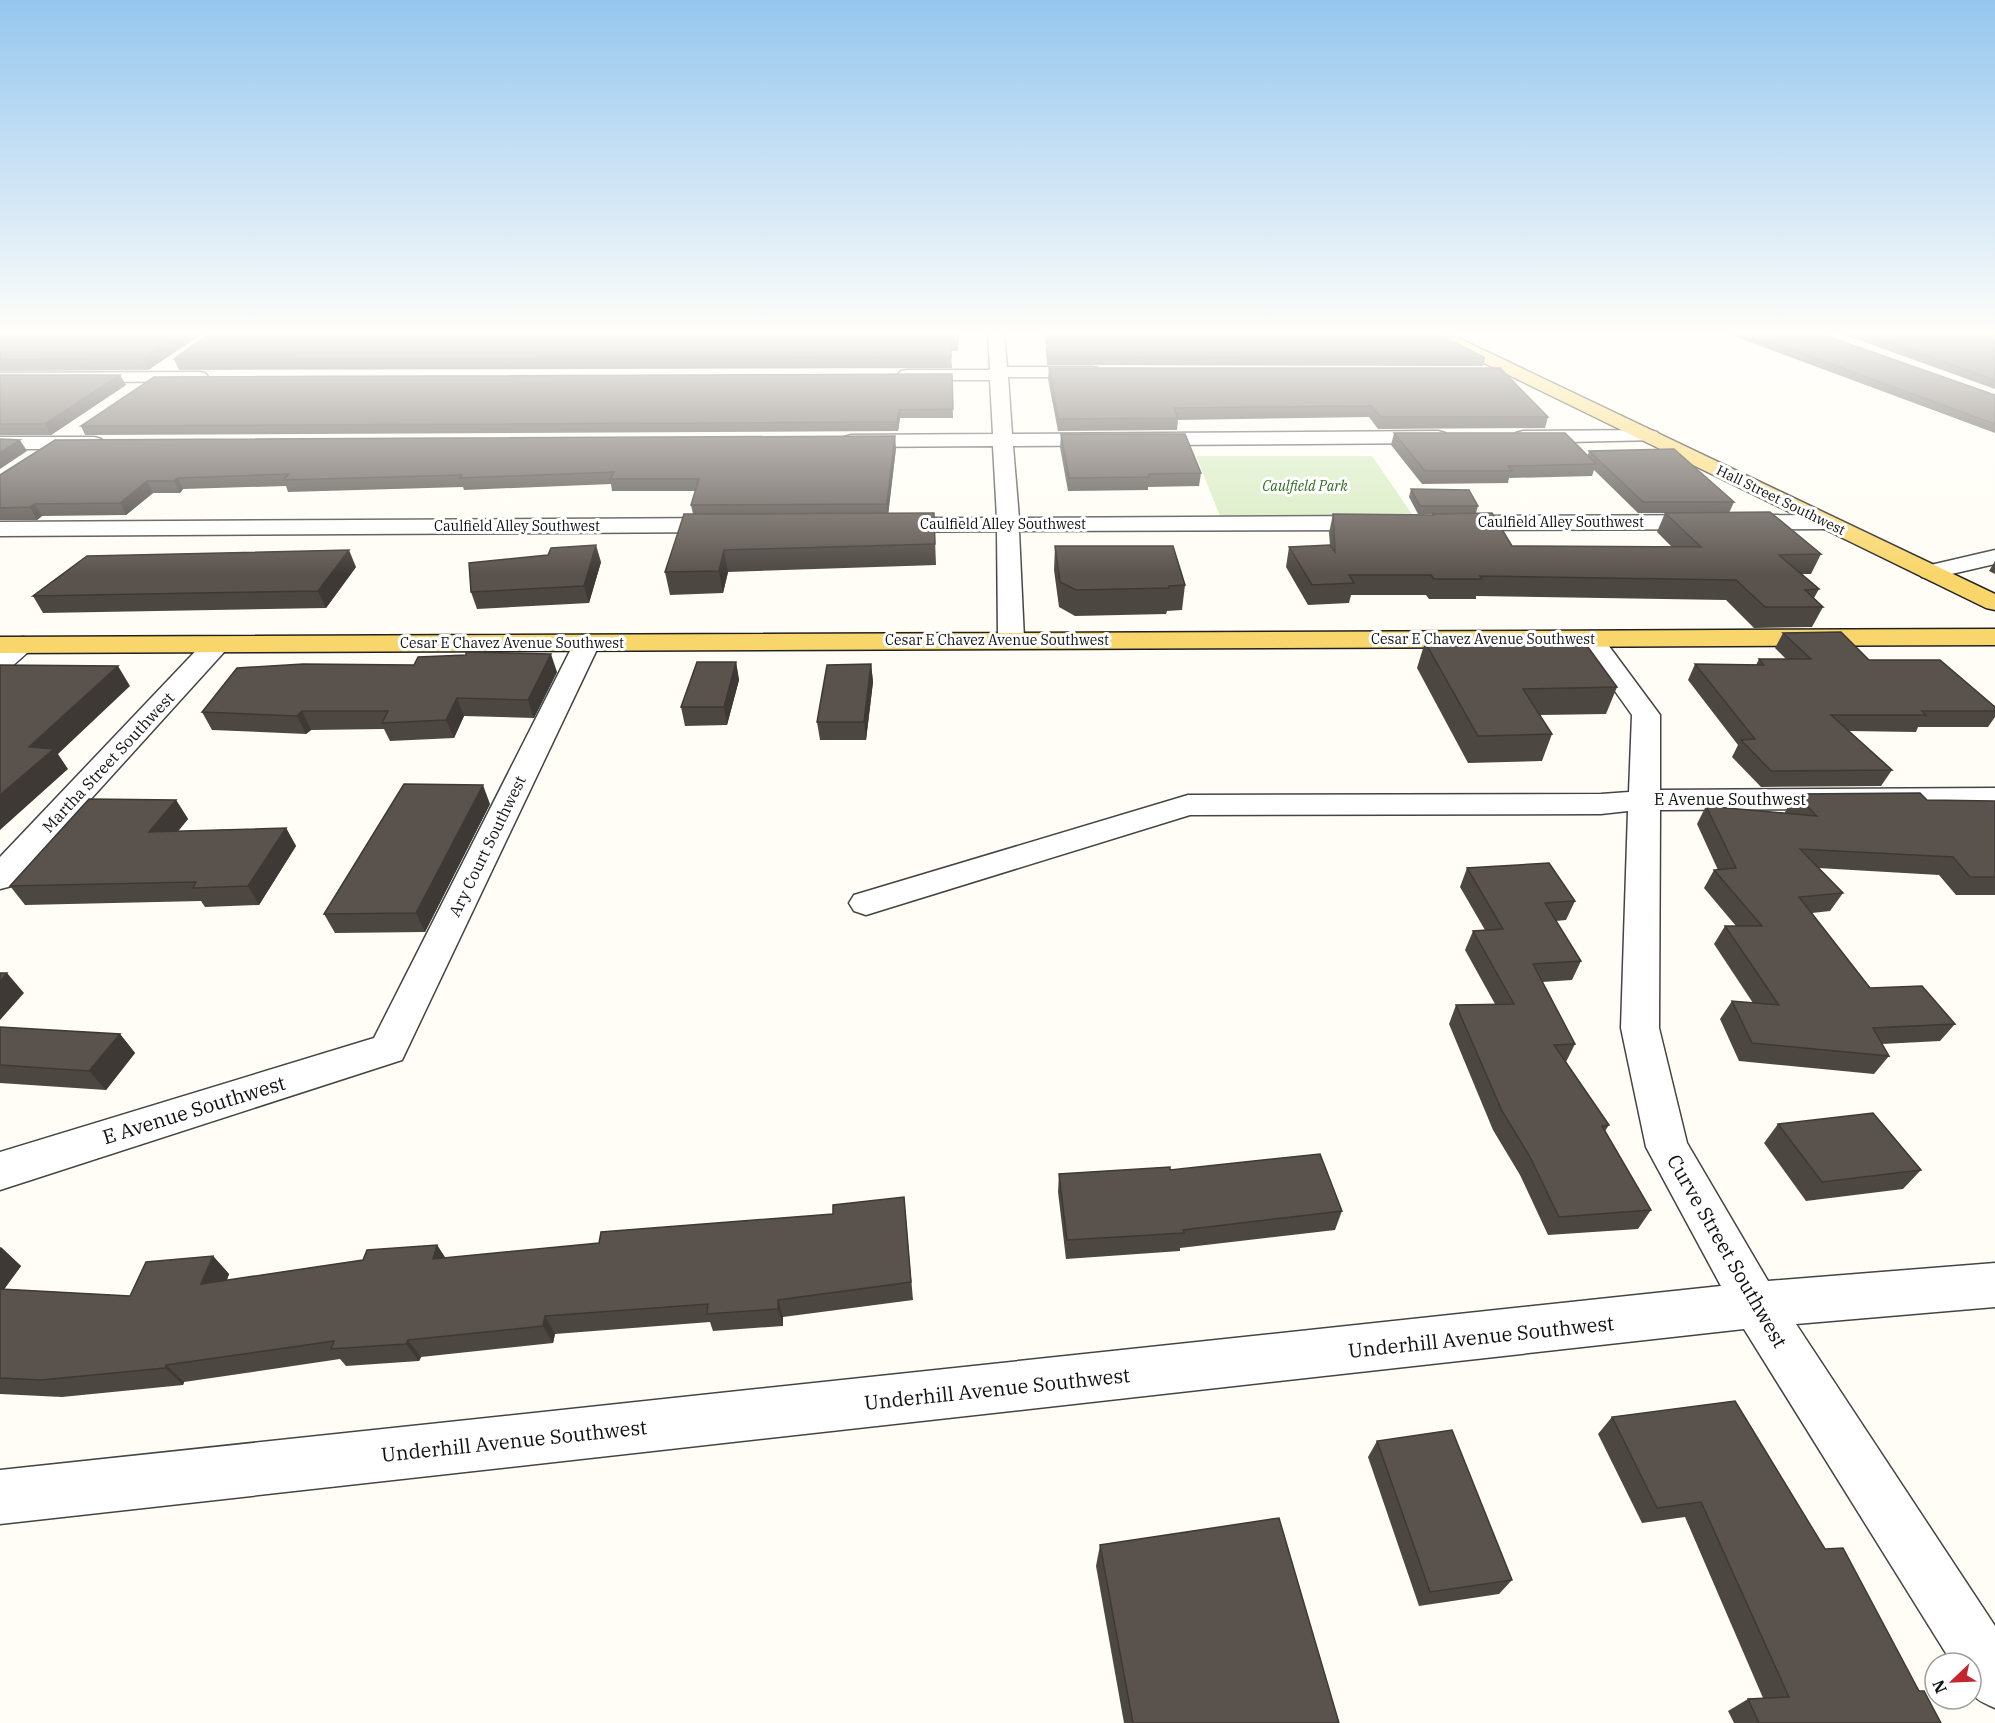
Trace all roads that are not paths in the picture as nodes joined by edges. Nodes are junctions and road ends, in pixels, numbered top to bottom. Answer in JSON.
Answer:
{"nodes":[{"id":1,"x":1000,"y":414,"type":"edge"},
{"id":2,"x":1604,"y":414,"type":"edge"},
{"id":3,"x":80,"y":428,"type":"edge"},
{"id":4,"x":1650,"y":436,"type":"junction"},
{"id":5,"x":1462,"y":437,"type":"edge"},
{"id":6,"x":1509,"y":437,"type":"edge"},
{"id":7,"x":1002,"y":440,"type":"junction"},
{"id":8,"x":835,"y":441,"type":"edge"},
{"id":9,"x":116,"y":442,"type":"edge"},
{"id":10,"x":0,"y":443,"type":"edge"},
{"id":11,"x":58,"y":443,"type":"junction"},
{"id":12,"x":32,"y":460,"type":"edge"},
{"id":13,"x":1826,"y":522,"type":"junction"},
{"id":14,"x":1393,"y":523,"type":"edge"},
{"id":15,"x":1428,"y":523,"type":"edge"},
{"id":16,"x":1008,"y":524,"type":"junction"},
{"id":17,"x":750,"y":525,"type":"edge"},
{"id":18,"x":870,"y":525,"type":"edge"},
{"id":19,"x":0,"y":529,"type":"edge"},
{"id":20,"x":1995,"y":557,"type":"edge"},
{"id":21,"x":1930,"y":572,"type":"junction"},
{"id":22,"x":1995,"y":603,"type":"edge"},
{"id":23,"x":1995,"y":637,"type":"edge"},
{"id":24,"x":1011,"y":639,"type":"junction"},
{"id":25,"x":1591,"y":639,"type":"junction"},
{"id":26,"x":587,"y":643,"type":"junction"},
{"id":27,"x":11,"y":645,"type":"edge"},
{"id":28,"x":216,"y":645,"type":"junction"},
{"id":29,"x":0,"y":663,"type":"edge"},
{"id":30,"x":1995,"y":798,"type":"edge"},
{"id":31,"x":1644,"y":800,"type":"junction"},
{"id":32,"x":0,"y":878,"type":"edge"},
{"id":33,"x":866,"y":903,"type":"dead end"},
{"id":34,"x":388,"y":1049,"type":"joint"},
{"id":35,"x":0,"y":1171,"type":"edge"},
{"id":36,"x":1995,"y":1286,"type":"edge"},
{"id":37,"x":1756,"y":1305,"type":"junction"},
{"id":38,"x":0,"y":1497,"type":"edge"},
{"id":39,"x":1995,"y":1678,"type":"edge"}],
"edges":[{"from":1,"to":7,"type":"street"},
{"from":2,"to":4,"type":"main road","name":"Hall Street Southwest"},
{"from":3,"to":11,"type":"street"},
{"from":4,"to":6,"type":"street"},
{"from":4,"to":13,"type":"main road","name":"Hall Street Southwest"},
{"from":5,"to":7,"type":"street"},
{"from":7,"to":8,"type":"street"},
{"from":7,"to":16,"type":"street"},
{"from":9,"to":11,"type":"street"},
{"from":10,"to":11,"type":"street"},
{"from":11,"to":12,"type":"street"},
{"from":13,"to":15,"type":"street","name":"Caulfield Alley Southwest"},
{"from":13,"to":21,"type":"main road","name":"Hall Street Southwest"},
{"from":14,"to":16,"type":"street","name":"Caulfield Alley Southwest"},
{"from":16,"to":18,"type":"street","name":"Caulfield Alley Southwest"},
{"from":16,"to":24,"type":"street"},
{"from":17,"to":19,"type":"street","name":"Caulfield Alley Southwest"},
{"from":20,"to":21,"type":"street"},
{"from":21,"to":22,"type":"main road","name":"Hall Street Southwest"},
{"from":23,"to":25,"type":"main road","name":"Cesar E Chavez Avenue Southwest"},
{"from":24,"to":25,"type":"main road","name":"Cesar E Chavez Avenue Southwest"},
{"from":24,"to":26,"type":"main road","name":"Cesar E Chavez Avenue Southwest"},
{"from":25,"to":31,"type":"street","name":"Curve Street Southwest"},
{"from":26,"to":28,"type":"main road","name":"Cesar E Chavez Avenue Southwest"},
{"from":26,"to":34,"type":"street","name":"Ary Court Southwest"},
{"from":27,"to":28,"type":"main road","name":"Cesar E Chavez Avenue Southwest"},
{"from":27,"to":29,"type":"street"},
{"from":28,"to":32,"type":"street","name":"Martha Street Southwest"},
{"from":30,"to":31,"type":"street","name":"E Avenue Southwest"},
{"from":31,"to":33,"type":"street","name":"E Avenue Southwest"},
{"from":31,"to":37,"type":"street","name":"Curve Street Southwest"},
{"from":34,"to":35,"type":"street","name":"E Avenue Southwest"},
{"from":36,"to":37,"type":"street","name":"Underhill Avenue Southwest"},
{"from":37,"to":38,"type":"street","name":"Underhill Avenue Southwest"},
{"from":37,"to":39,"type":"street","name":"Curve Street Southwest"}]}
